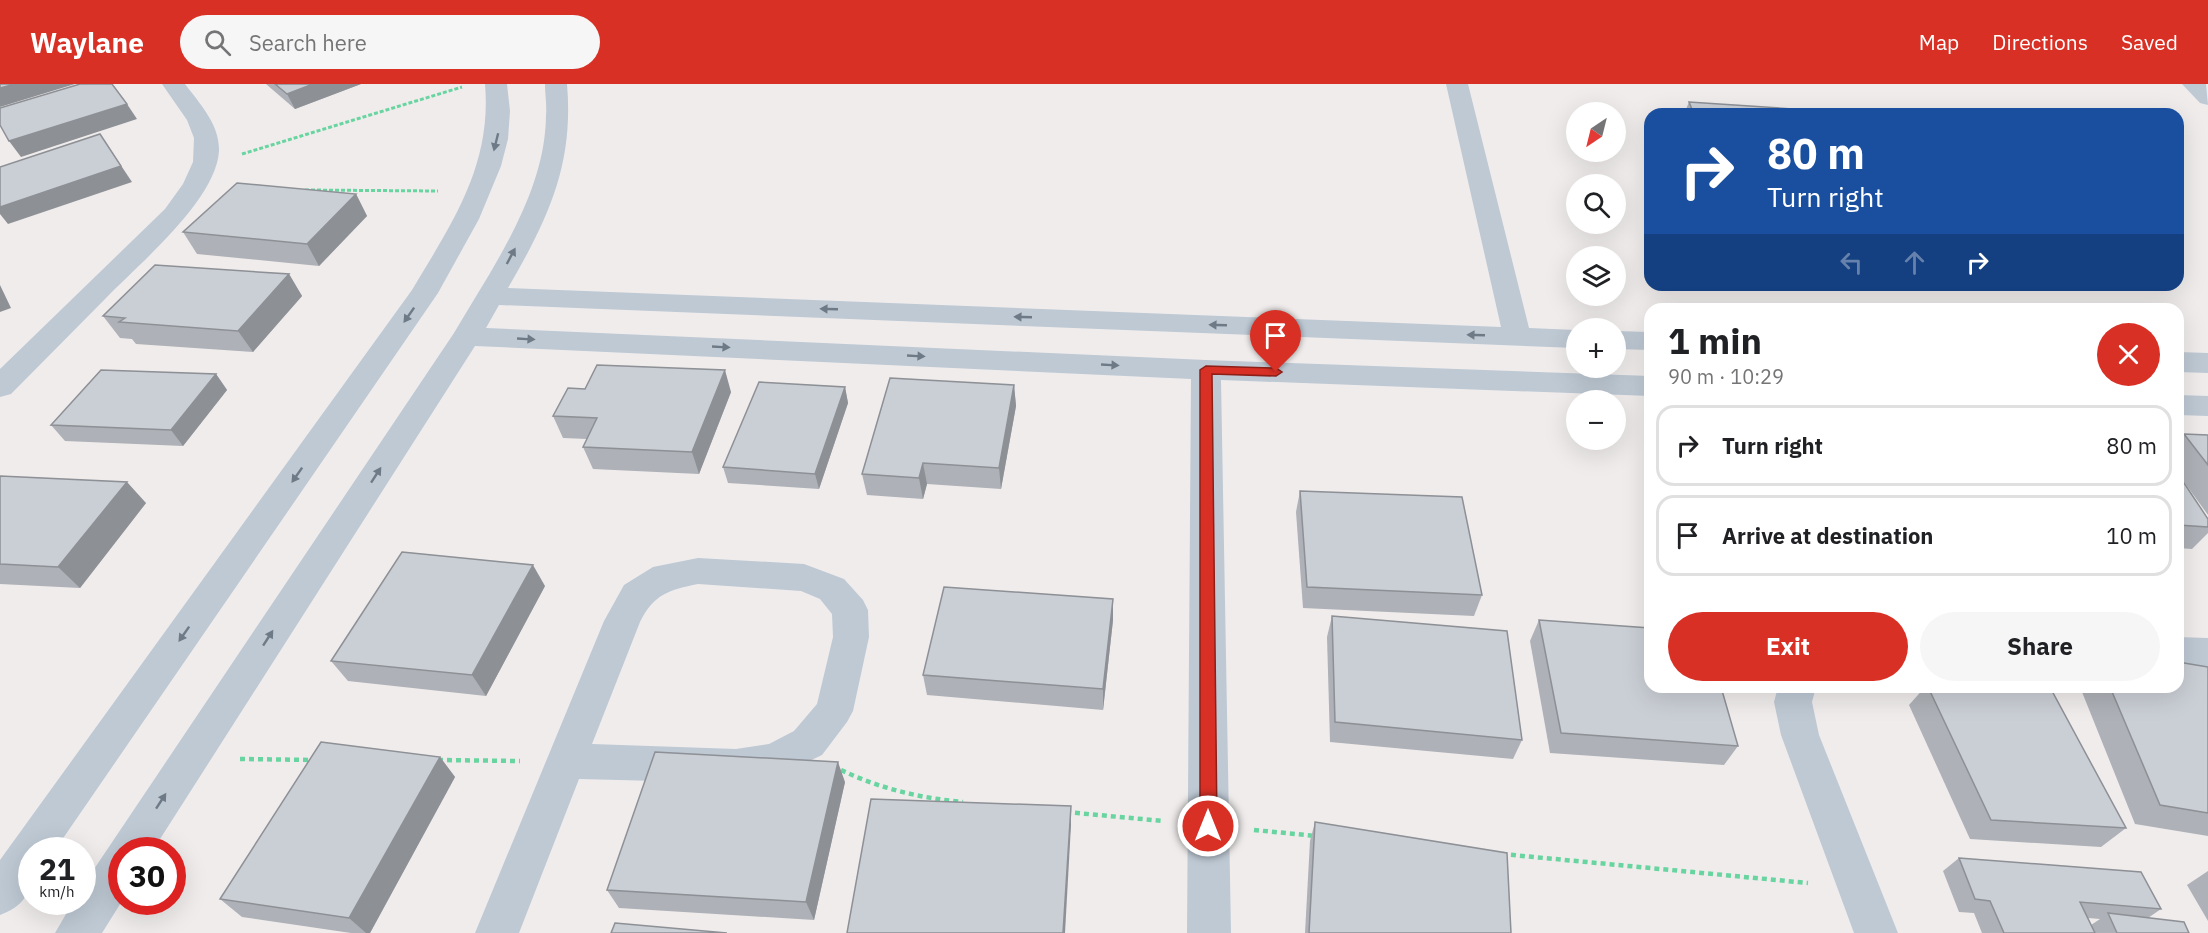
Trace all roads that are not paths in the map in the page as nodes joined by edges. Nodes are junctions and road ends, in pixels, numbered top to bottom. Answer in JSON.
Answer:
{"nodes":[{"id":1,"x":173,"y":84,"type":"edge"},
{"id":2,"x":496,"y":84,"type":"edge"},
{"id":3,"x":556,"y":84,"type":"edge"},
{"id":4,"x":1457,"y":84,"type":"edge"},
{"id":5,"x":2193,"y":84,"type":"edge"},
{"id":6,"x":2208,"y":98,"type":"edge"},
{"id":7,"x":490,"y":296,"type":"junction"},
{"id":8,"x":467,"y":336,"type":"junction"},
{"id":9,"x":1517,"y":336,"type":"junction"},
{"id":10,"x":1566,"y":338,"type":"edge"},
{"id":11,"x":1626,"y":340,"type":"edge"},
{"id":12,"x":1644,"y":341,"type":"edge"},
{"id":13,"x":2184,"y":362,"type":"edge"},
{"id":14,"x":2208,"y":363,"type":"edge"},
{"id":15,"x":1206,"y":370,"type":"junction"},
{"id":16,"x":1644,"y":386,"type":"edge"},
{"id":17,"x":0,"y":387,"type":"edge"},
{"id":18,"x":2184,"y":405,"type":"edge"},
{"id":19,"x":2208,"y":406,"type":"edge"},
{"id":20,"x":2184,"y":652,"type":"edge"},
{"id":21,"x":2208,"y":653,"type":"edge"},
{"id":22,"x":1795,"y":693,"type":"edge"},
{"id":23,"x":566,"y":761,"type":"junction"},
{"id":24,"x":138,"y":837,"type":"edge"},
{"id":25,"x":108,"y":885,"type":"edge"},
{"id":26,"x":0,"y":895,"type":"edge"},
{"id":27,"x":77,"y":933,"type":"edge"},
{"id":28,"x":498,"y":933,"type":"edge"},
{"id":29,"x":1209,"y":933,"type":"edge"},
{"id":30,"x":1876,"y":933,"type":"edge"}],
"edges":[{"from":1,"to":17,"type":"street"},
{"from":2,"to":26,"type":"street","one_way":true},
{"from":7,"to":3,"type":"street","one_way":true},
{"from":4,"to":9,"type":"street"},
{"from":5,"to":6,"type":"street"},
{"from":7,"to":8,"type":"street"},
{"from":9,"to":7,"type":"street","one_way":true},
{"from":8,"to":15,"type":"street","one_way":true},
{"from":24,"to":8,"type":"street","one_way":true},
{"from":9,"to":10,"type":"street"},
{"from":11,"to":12,"type":"street"},
{"from":13,"to":14,"type":"street"},
{"from":15,"to":16,"type":"street"},
{"from":15,"to":29,"type":"street"},
{"from":18,"to":19,"type":"street"},
{"from":20,"to":21,"type":"street"},
{"from":22,"to":30,"type":"street"},
{"from":23,"to":23,"type":"street"},
{"from":23,"to":28,"type":"street"},
{"from":25,"to":27,"type":"street"}]}
